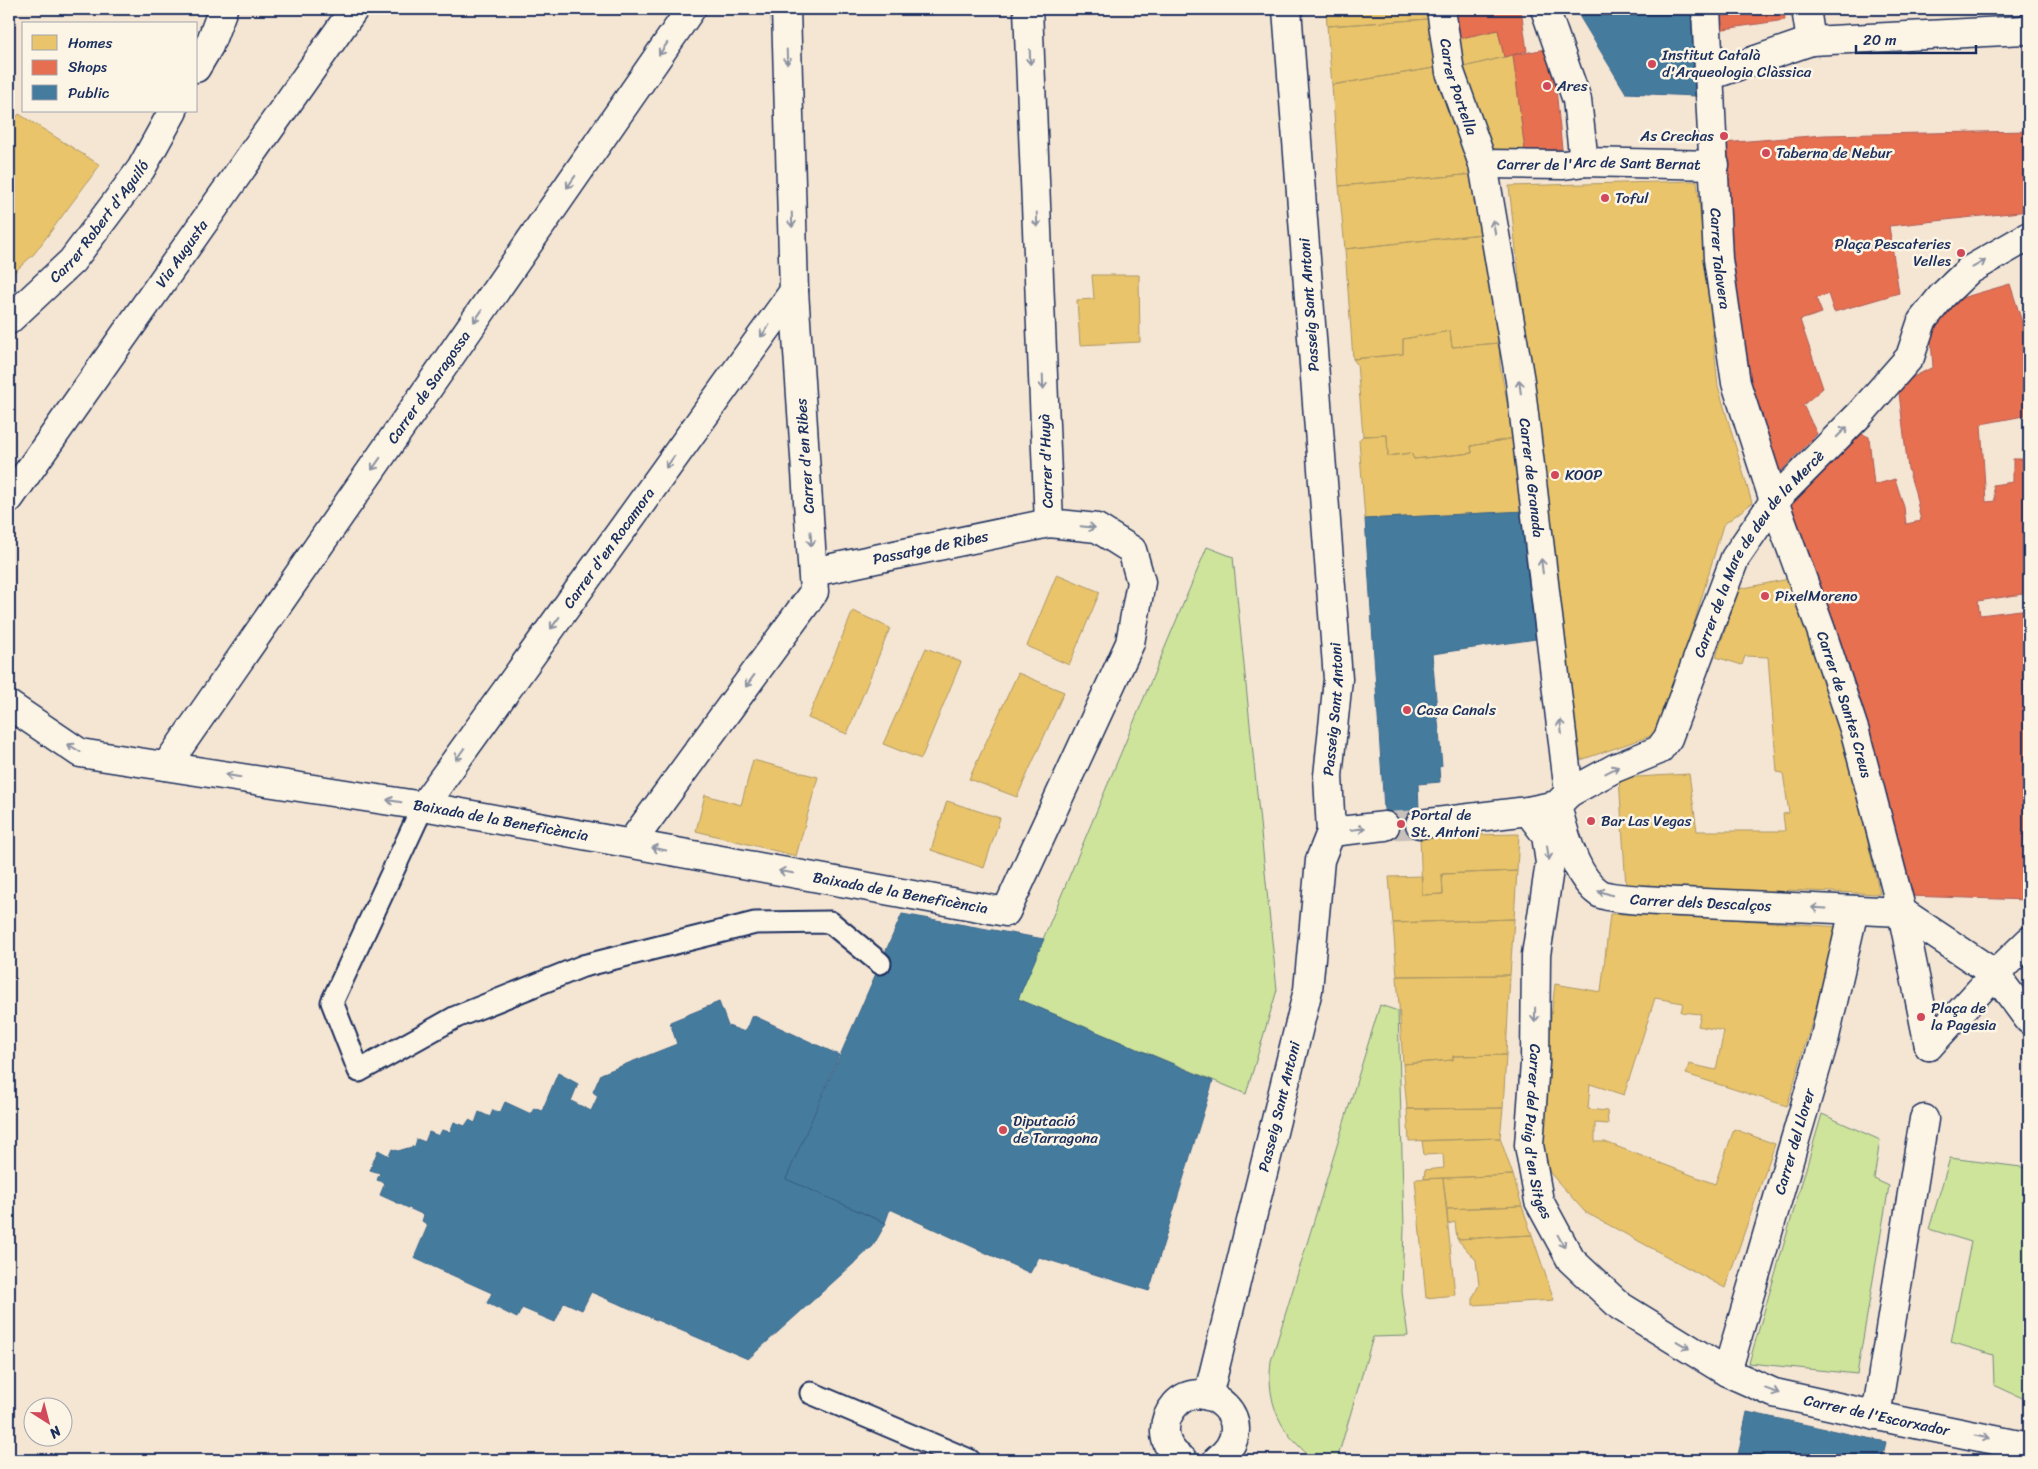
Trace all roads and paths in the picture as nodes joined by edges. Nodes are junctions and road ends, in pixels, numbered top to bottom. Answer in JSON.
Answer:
{"nodes":[{"id":1,"x":223,"y":9,"type":"edge"},
{"id":2,"x":354,"y":9,"type":"edge"},
{"id":3,"x":691,"y":9,"type":"edge"},
{"id":4,"x":786,"y":9,"type":"edge"},
{"id":5,"x":1028,"y":9,"type":"edge"},
{"id":6,"x":1287,"y":9,"type":"edge"},
{"id":7,"x":1441,"y":9,"type":"edge"},
{"id":8,"x":1546,"y":9,"type":"edge"},
{"id":9,"x":1706,"y":9,"type":"edge"},
{"id":10,"x":1806,"y":9,"type":"edge"},
{"id":11,"x":2025,"y":27,"type":"edge"},
{"id":12,"x":1810,"y":41,"type":"junction"},
{"id":13,"x":198,"y":65,"type":"edge"},
{"id":14,"x":1710,"y":76,"type":"junction"},
{"id":15,"x":172,"y":112,"type":"edge"},
{"id":16,"x":1584,"y":162,"type":"junction"},
{"id":17,"x":1483,"y":164,"type":"junction"},
{"id":18,"x":1714,"y":165,"type":"junction"},
{"id":19,"x":2029,"y":236,"type":"edge"},
{"id":20,"x":794,"y":291,"type":"junction"},
{"id":21,"x":9,"y":320,"type":"edge"},
{"id":22,"x":9,"y":499,"type":"edge"},
{"id":23,"x":1774,"y":501,"type":"junction"},
{"id":24,"x":1049,"y":523,"type":"junction"},
{"id":25,"x":813,"y":572,"type":"junction"},
{"id":26,"x":9,"y":705,"type":"edge"},
{"id":27,"x":166,"y":766,"type":"junction"},
{"id":28,"x":1563,"y":799,"type":"junction"},
{"id":29,"x":423,"y":806,"type":"junction"},
{"id":30,"x":1528,"y":811,"type":"junction"},
{"id":31,"x":1420,"y":824,"type":"tunnel mouth"},
{"id":32,"x":1386,"y":826,"type":"tunnel mouth"},
{"id":33,"x":1330,"y":832,"type":"junction"},
{"id":34,"x":632,"y":843,"type":"junction"},
{"id":35,"x":1854,"y":910,"type":"junction"},
{"id":36,"x":1006,"y":912,"type":"joint"},
{"id":37,"x":1902,"y":912,"type":"junction"},
{"id":38,"x":2029,"y":941,"type":"edge"},
{"id":39,"x":880,"y":963,"type":"dead end"},
{"id":40,"x":1995,"y":974,"type":"junction"},
{"id":41,"x":2029,"y":1020,"type":"edge"},
{"id":42,"x":1924,"y":1119,"type":"dead end"},
{"id":43,"x":1727,"y":1372,"type":"junction"},
{"id":44,"x":811,"y":1393,"type":"dead end"},
{"id":45,"x":1208,"y":1396,"type":"junction"},
{"id":46,"x":1876,"y":1416,"type":"junction"},
{"id":47,"x":2029,"y":1447,"type":"edge"},
{"id":48,"x":1178,"y":1459,"type":"edge"},
{"id":49,"x":969,"y":1460,"type":"edge"},
{"id":50,"x":1217,"y":1460,"type":"edge"}],
"edges":[{"from":1,"to":13,"type":"street"},
{"from":2,"to":22,"type":"street","name":"Via Augusta"},
{"from":3,"to":27,"type":"street","name":"Carrer de Saragossa","one_way":true},
{"from":4,"to":20,"type":"street","name":"Carrer d'en Ribes","one_way":true},
{"from":5,"to":24,"type":"street","name":"Carrer d'Huyà","one_way":true},
{"from":6,"to":33,"type":"street","name":"Passeig Sant Antoni"},
{"from":7,"to":17,"type":"street","name":"Carrer Portella"},
{"from":8,"to":16,"type":"street"},
{"from":9,"to":14,"type":"street","name":"Carrer Talavera"},
{"from":10,"to":12,"type":"street"},
{"from":11,"to":12,"type":"street"},
{"from":12,"to":14,"type":"street"},
{"from":14,"to":18,"type":"street","name":"Carrer Talavera"},
{"from":15,"to":21,"type":"street","name":"Carrer Robert d'Aguiló"},
{"from":16,"to":17,"type":"street","name":"Carrer de l'Arc de Sant Bernat"},
{"from":16,"to":18,"type":"street","name":"Carrer de l'Arc de Sant Bernat"},
{"from":28,"to":17,"type":"street","name":"Carrer de Granada","one_way":true},
{"from":18,"to":23,"type":"street","name":"Carrer Talavera"},
{"from":23,"to":19,"type":"street","name":"Carrer de la Mare de deu de la Mercè","one_way":true},
{"from":20,"to":25,"type":"street","name":"Carrer d'en Ribes","one_way":true},
{"from":20,"to":29,"type":"street","name":"Carrer d'en Rocamora","one_way":true},
{"from":28,"to":23,"type":"street","name":"Carrer de la Mare de deu de la Mercè","one_way":true},
{"from":23,"to":37,"type":"street","name":"Carrer de Santes Creus"},
{"from":24,"to":25,"type":"street","name":"Passatge de Ribes"},
{"from":24,"to":36,"type":"street","name":"Carrer d'Huyà","one_way":true},
{"from":25,"to":34,"type":"street","name":"Carrer d'en Ribes","one_way":true},
{"from":27,"to":26,"type":"street","name":"Baixada de la Beneficència","one_way":true},
{"from":29,"to":27,"type":"street","name":"Baixada de la Beneficència","one_way":true},
{"from":28,"to":30,"type":"street","name":"Carrer de la Mare de deu de la Mercè"},
{"from":35,"to":28,"type":"street","name":"Carrer dels Descalços","one_way":true},
{"from":29,"to":34,"type":"street","name":"Baixada de la Beneficència"},
{"from":29,"to":39,"type":"lane"},
{"from":30,"to":31,"type":"street","name":"Carrer de la Mare de deu de la Mercè"},
{"from":30,"to":43,"type":"street","name":"Carrer del Puig d'en Sitges","one_way":true},
{"from":33,"to":32,"type":"street","one_way":true},
{"from":33,"to":45,"type":"street","name":"Passeig Sant Antoni"},
{"from":36,"to":34,"type":"street","name":"Baixada de la Beneficència","one_way":true},
{"from":35,"to":37,"type":"street","name":"Carrer dels Descalços"},
{"from":35,"to":43,"type":"street","name":"Carrer del Llorer"},
{"from":37,"to":40,"type":"street"},
{"from":37,"to":40,"type":"street"},
{"from":38,"to":40,"type":"street"},
{"from":40,"to":41,"type":"street"},
{"from":42,"to":46,"type":"street"},
{"from":43,"to":46,"type":"street","name":"Carrer de l'Escorxador","one_way":true},
{"from":44,"to":49,"type":"lane"},
{"from":45,"to":48,"type":"street"},
{"from":45,"to":50,"type":"street"},
{"from":46,"to":47,"type":"street","name":"Carrer de l'Escorxador","one_way":true}]}
